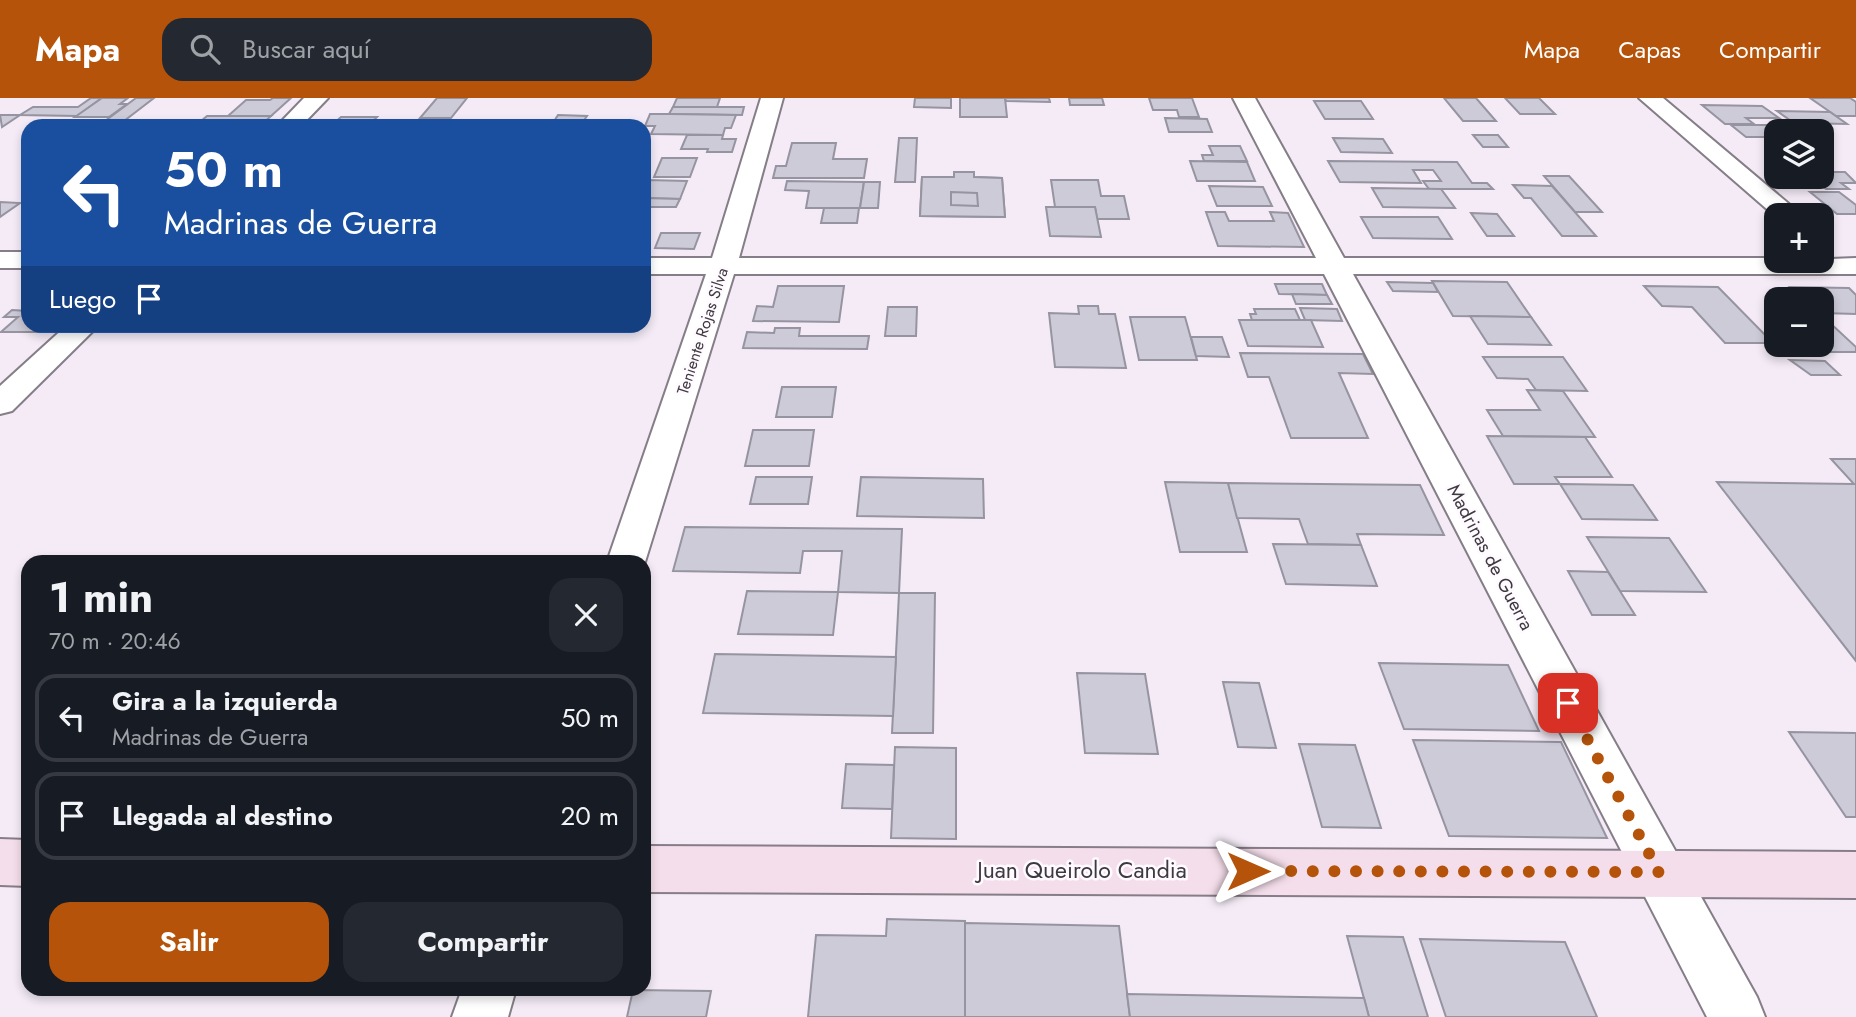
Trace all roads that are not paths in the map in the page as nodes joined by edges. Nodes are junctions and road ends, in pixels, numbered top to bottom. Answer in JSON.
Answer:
{"nodes":[{"id":1,"x":317,"y":98,"type":"edge"},
{"id":2,"x":772,"y":98,"type":"edge"},
{"id":3,"x":1244,"y":98,"type":"edge"},
{"id":4,"x":1650,"y":98,"type":"edge"},
{"id":5,"x":295,"y":119,"type":"edge"},
{"id":6,"x":1775,"y":203,"type":"edge"},
{"id":7,"x":1834,"y":252,"type":"edge"},
{"id":8,"x":0,"y":260,"type":"edge"},
{"id":9,"x":21,"y":260,"type":"edge"},
{"id":10,"x":651,"y":266,"type":"edge"},
{"id":11,"x":723,"y":266,"type":"junction"},
{"id":12,"x":1335,"y":266,"type":"junction"},
{"id":13,"x":1854,"y":267,"type":"edge"},
{"id":14,"x":76,"y":333,"type":"edge"},
{"id":15,"x":0,"y":404,"type":"edge"},
{"id":16,"x":628,"y":555,"type":"edge"},
{"id":17,"x":0,"y":862,"type":"edge"},
{"id":18,"x":21,"y":863,"type":"edge"},
{"id":19,"x":651,"y":869,"type":"edge"},
{"id":20,"x":1659,"y":872,"type":"junction"},
{"id":21,"x":1856,"y":875,"type":"edge"},
{"id":22,"x":487,"y":996,"type":"edge"},
{"id":23,"x":481,"y":1017,"type":"edge"},
{"id":24,"x":1737,"y":1017,"type":"edge"}],
"edges":[{"from":1,"to":5,"type":"street"},
{"from":2,"to":11,"type":"street","name":"Teniente Rojas Silva"},
{"from":3,"to":12,"type":"street","name":"Madrinas de Guerra"},
{"from":4,"to":6,"type":"street"},
{"from":7,"to":13,"type":"street"},
{"from":8,"to":9,"type":"street"},
{"from":10,"to":11,"type":"street"},
{"from":11,"to":12,"type":"street"},
{"from":11,"to":16,"type":"street","name":"Teniente Rojas Silva"},
{"from":12,"to":13,"type":"street"},
{"from":12,"to":20,"type":"street","name":"Madrinas de Guerra"},
{"from":14,"to":15,"type":"street"},
{"from":17,"to":18,"type":"street"},
{"from":19,"to":20,"type":"street","name":"Juan Queirolo Candia"},
{"from":20,"to":21,"type":"street","name":"Juan Queirolo Candia"},
{"from":20,"to":24,"type":"street","name":"Madrinas de Guerra"},
{"from":22,"to":23,"type":"street"}]}
